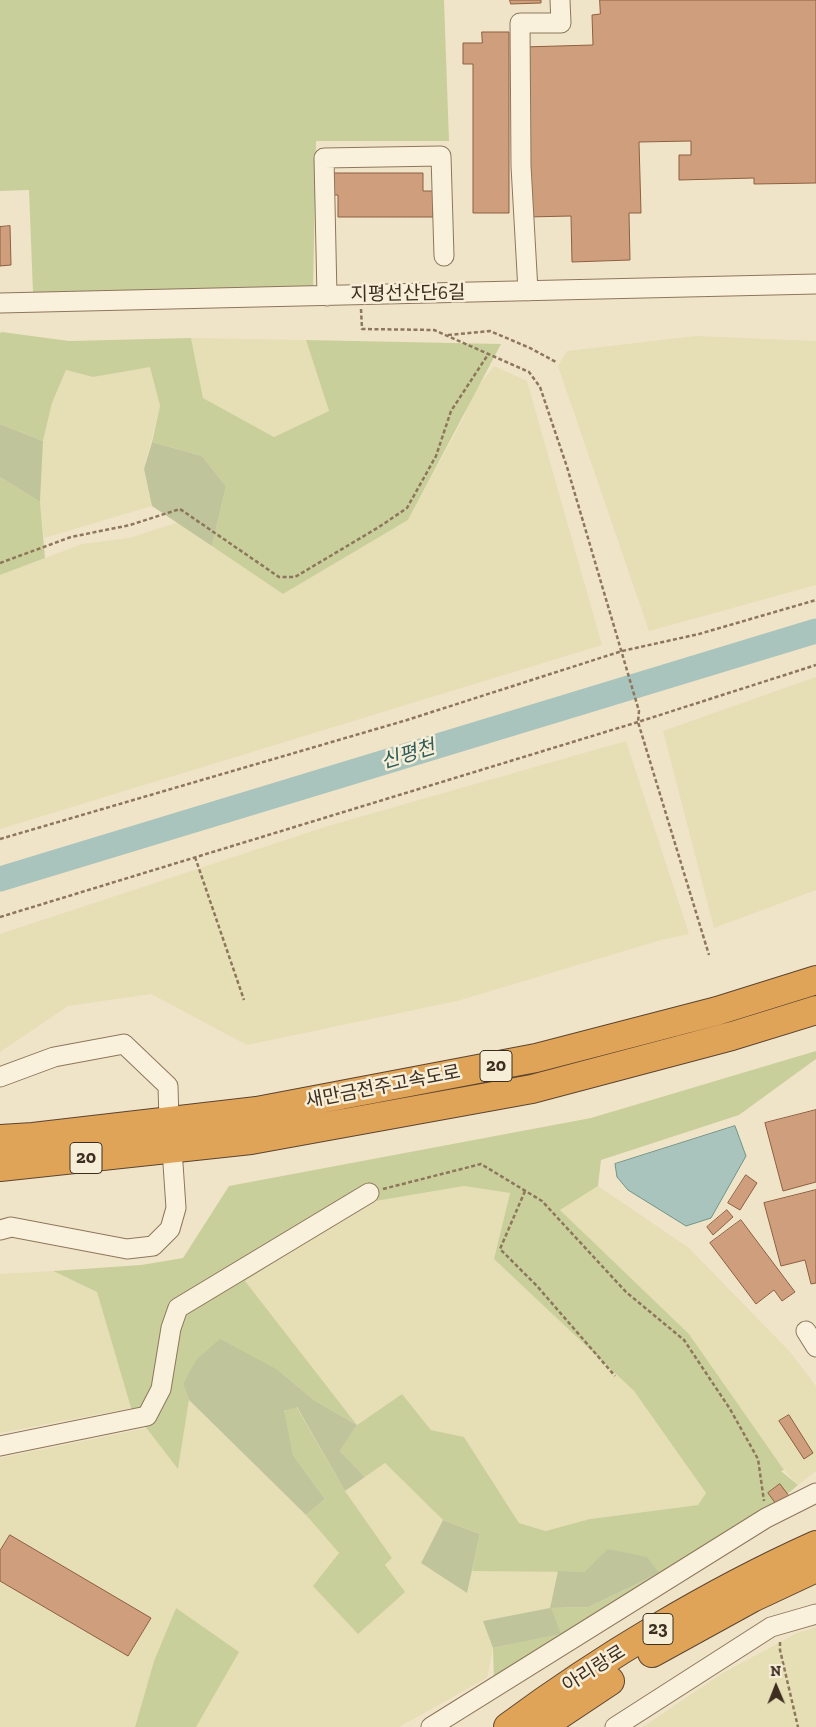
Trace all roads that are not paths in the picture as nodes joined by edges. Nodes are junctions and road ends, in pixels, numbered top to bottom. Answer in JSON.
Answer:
{"nodes":[{"id":1,"x":560,"y":0,"type":"edge"},
{"id":2,"x":444,"y":256,"type":"dead end"},
{"id":3,"x":816,"y":284,"type":"edge"},
{"id":4,"x":528,"y":291,"type":"junction"},
{"id":5,"x":327,"y":296,"type":"junction"},
{"id":6,"x":0,"y":303,"type":"edge"},
{"id":7,"x":816,"y":980,"type":"edge"},
{"id":8,"x":816,"y":1010,"type":"edge"},
{"id":9,"x":0,"y":1077,"type":"edge"},
{"id":10,"x":169,"y":1121,"type":"junction"},
{"id":11,"x":0,"y":1138,"type":"edge"},
{"id":12,"x":172,"y":1149,"type":"junction"},
{"id":13,"x":0,"y":1167,"type":"edge"},
{"id":14,"x":369,"y":1193,"type":"road end"},
{"id":15,"x":0,"y":1230,"type":"edge"},
{"id":16,"x":0,"y":1446,"type":"edge"},
{"id":17,"x":816,"y":1493,"type":"edge"},
{"id":18,"x":816,"y":1545,"type":"edge"},
{"id":19,"x":816,"y":1568,"type":"edge"},
{"id":20,"x":816,"y":1614,"type":"edge"},
{"id":21,"x":431,"y":1727,"type":"edge"},
{"id":22,"x":508,"y":1727,"type":"edge"},
{"id":23,"x":541,"y":1727,"type":"edge"},
{"id":24,"x":615,"y":1727,"type":"edge"}],
"edges":[{"from":1,"to":4,"type":"street"},
{"from":2,"to":5,"type":"street"},
{"from":3,"to":4,"type":"street","name":"지평선산단6길"},
{"from":4,"to":5,"type":"street","name":"지평선산단6길"},
{"from":5,"to":6,"type":"street","name":"지평선산단6길"},
{"from":7,"to":10,"type":"highway","name":"새만금전주고속도로","number":"20"},
{"from":8,"to":12,"type":"highway","name":"새만금전주고속도로","number":"20"},
{"from":9,"to":10,"type":"street"},
{"from":10,"to":11,"type":"highway","name":"새만금전주고속도로","number":"20"},
{"from":12,"to":13,"type":"highway","name":"새만금전주고속도로","number":"20"},
{"from":12,"to":15,"type":"street"},
{"from":14,"to":16,"type":"street"},
{"from":17,"to":21,"type":"street"},
{"from":18,"to":22,"type":"highway","name":"아리랑로","number":"23"},
{"from":19,"to":23,"type":"highway","name":"아리랑로","number":"23"},
{"from":20,"to":24,"type":"street"}]}
